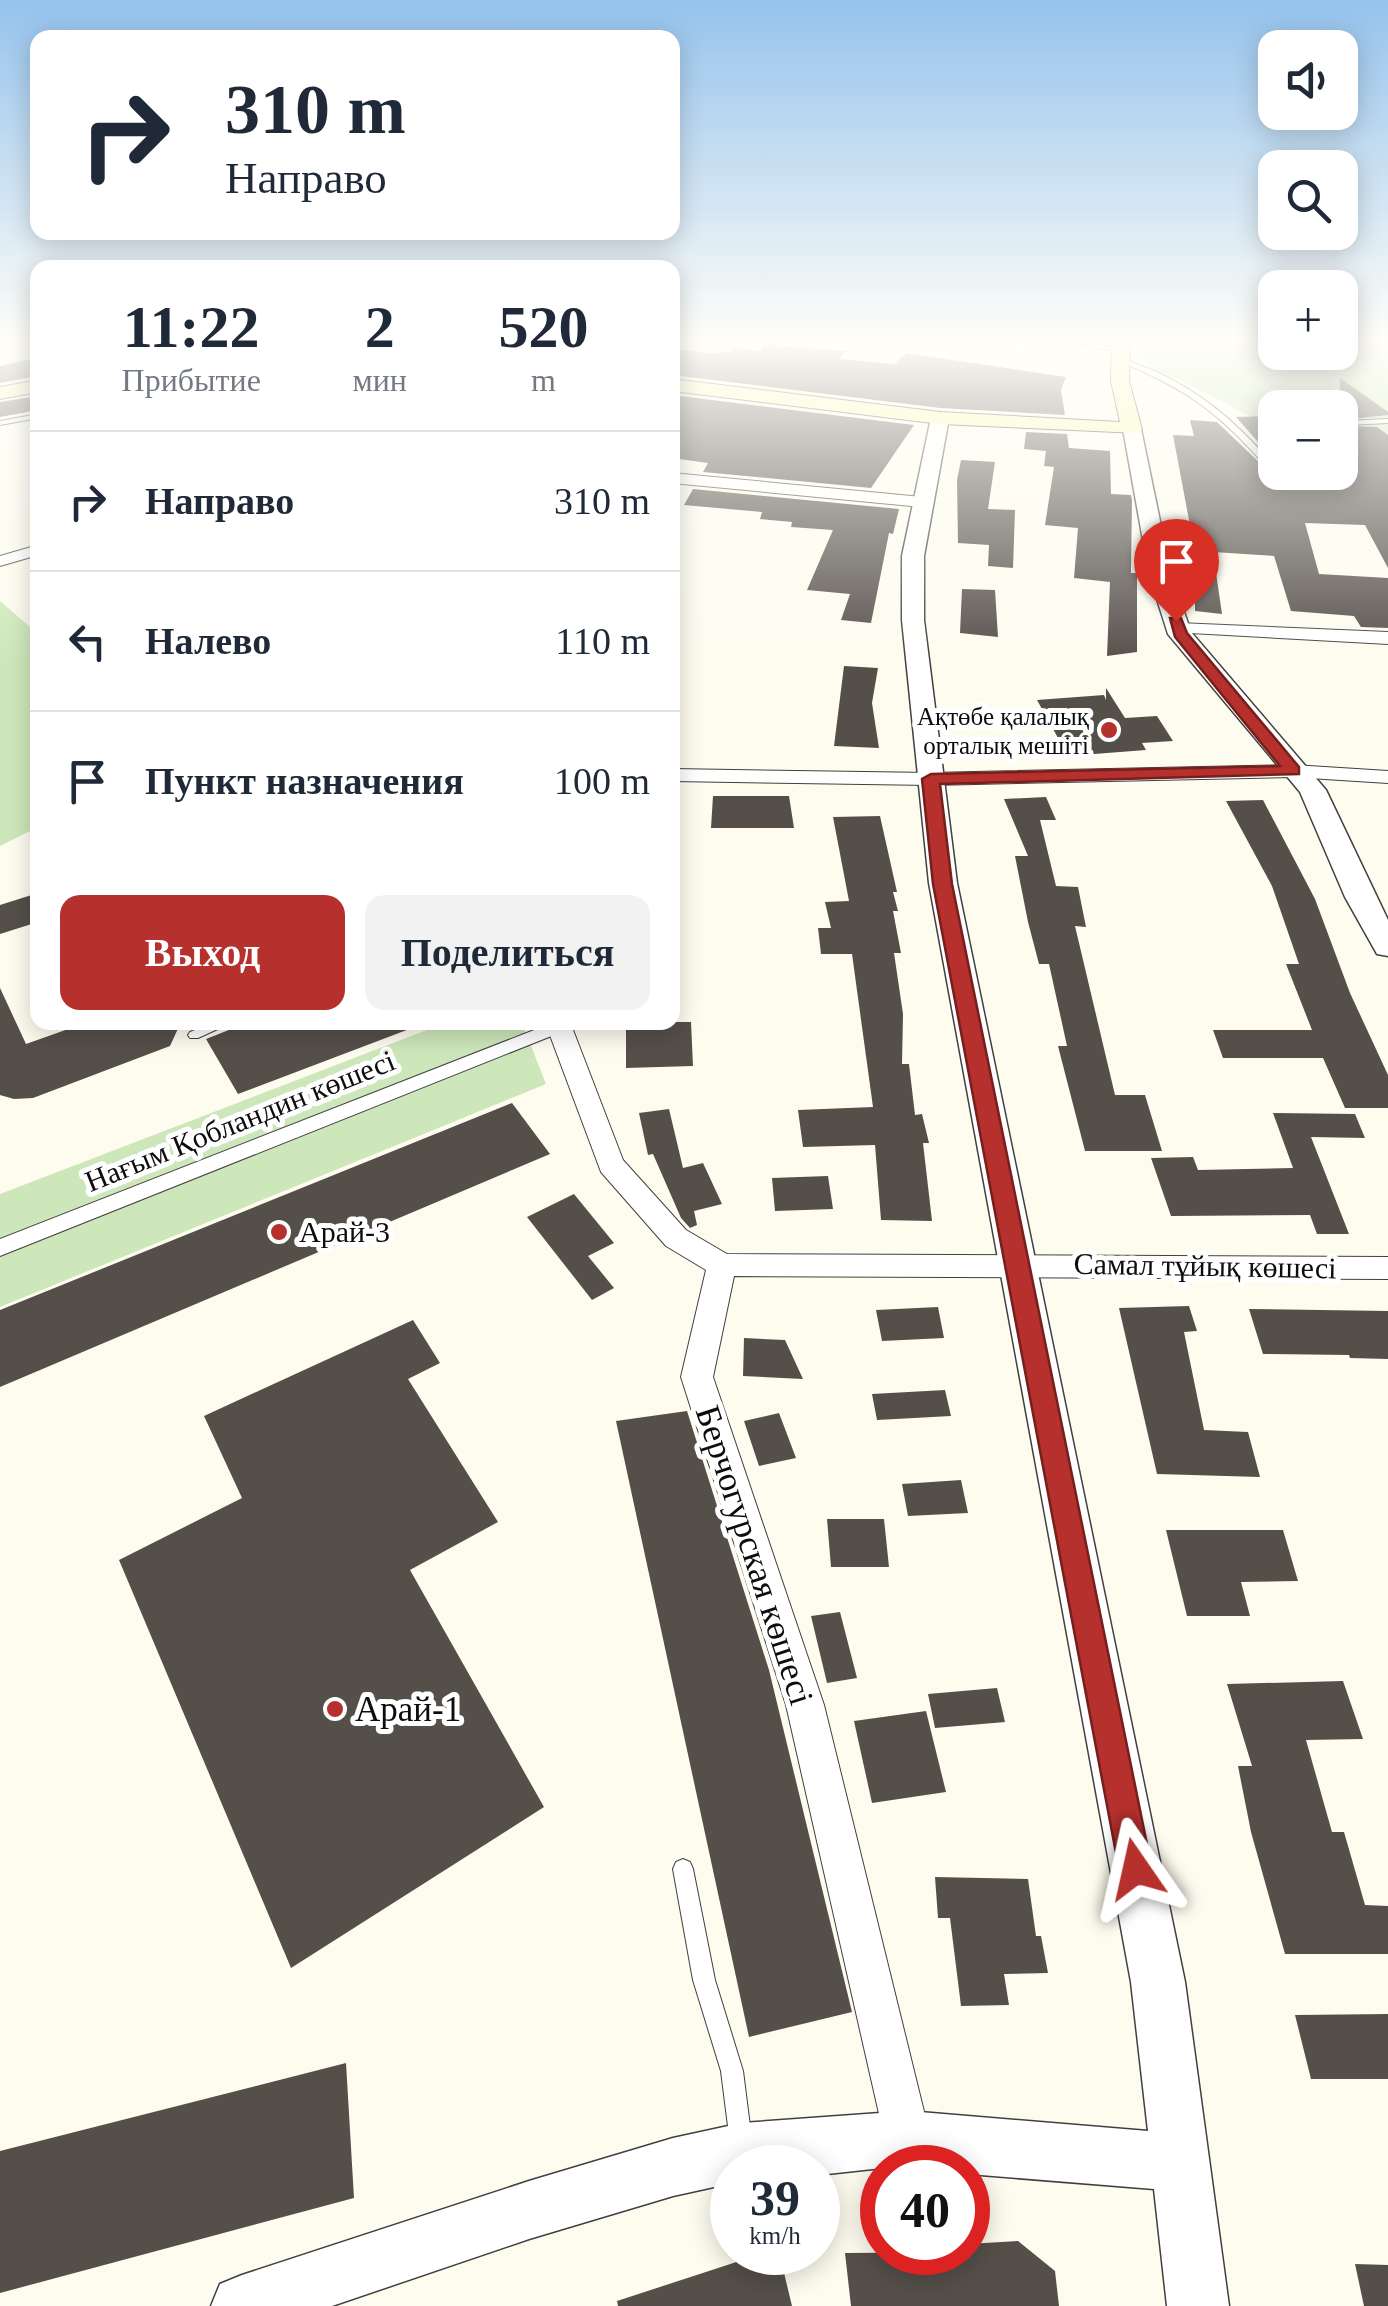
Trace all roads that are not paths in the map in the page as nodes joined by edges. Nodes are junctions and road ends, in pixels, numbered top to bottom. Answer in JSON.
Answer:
{"nodes":[{"id":1,"x":933,"y":449,"type":"edge"},
{"id":2,"x":1136,"y":449,"type":"edge"},
{"id":3,"x":680,"y":479,"type":"edge"},
{"id":4,"x":922,"y":502,"type":"junction"},
{"id":5,"x":30,"y":552,"type":"edge"},
{"id":6,"x":0,"y":560,"type":"edge"},
{"id":7,"x":1178,"y":628,"type":"junction"},
{"id":8,"x":1388,"y":638,"type":"edge"},
{"id":9,"x":1293,"y":770,"type":"junction"},
{"id":10,"x":680,"y":775,"type":"edge"},
{"id":11,"x":1388,"y":777,"type":"edge"},
{"id":12,"x":931,"y":779,"type":"junction"},
{"id":13,"x":1388,"y":947,"type":"edge"},
{"id":14,"x":207,"y":1030,"type":"edge"},
{"id":15,"x":545,"y":1030,"type":"edge"},
{"id":16,"x":560,"y":1030,"type":"edge"},
{"id":17,"x":194,"y":1035,"type":"dead end"},
{"id":18,"x":0,"y":1248,"type":"edge"},
{"id":19,"x":1017,"y":1264,"type":"junction"},
{"id":20,"x":722,"y":1266,"type":"junction"},
{"id":21,"x":1388,"y":1268,"type":"edge"},
{"id":22,"x":683,"y":1868,"type":"dead end"},
{"id":23,"x":908,"y":2140,"type":"junction"},
{"id":24,"x":741,"y":2145,"type":"edge"},
{"id":25,"x":839,"y":2145,"type":"edge"},
{"id":26,"x":710,"y":2159,"type":"edge"},
{"id":27,"x":1178,"y":2162,"type":"junction"},
{"id":28,"x":242,"y":2306,"type":"edge"},
{"id":29,"x":1198,"y":2306,"type":"edge"}],
"edges":[{"from":1,"to":4,"type":"street"},
{"from":2,"to":7,"type":"street"},
{"from":3,"to":4,"type":"street"},
{"from":4,"to":12,"type":"street"},
{"from":5,"to":6,"type":"street"},
{"from":7,"to":8,"type":"street"},
{"from":7,"to":9,"type":"street"},
{"from":9,"to":11,"type":"street"},
{"from":9,"to":12,"type":"street"},
{"from":9,"to":13,"type":"street"},
{"from":10,"to":12,"type":"street"},
{"from":12,"to":19,"type":"street"},
{"from":14,"to":17,"type":"lane"},
{"from":15,"to":18,"type":"street","name":"Нағым Қобландин көшесі"},
{"from":16,"to":20,"type":"street"},
{"from":19,"to":20,"type":"street","name":"Самал тұйық көшесі"},
{"from":19,"to":21,"type":"street","name":"Самал тұйық көшесі"},
{"from":19,"to":27,"type":"street"},
{"from":20,"to":23,"type":"street","name":"Берчогурская көшесі"},
{"from":22,"to":24,"type":"lane"},
{"from":23,"to":25,"type":"street"},
{"from":23,"to":27,"type":"street"},
{"from":26,"to":28,"type":"street"},
{"from":27,"to":29,"type":"street"}]}
